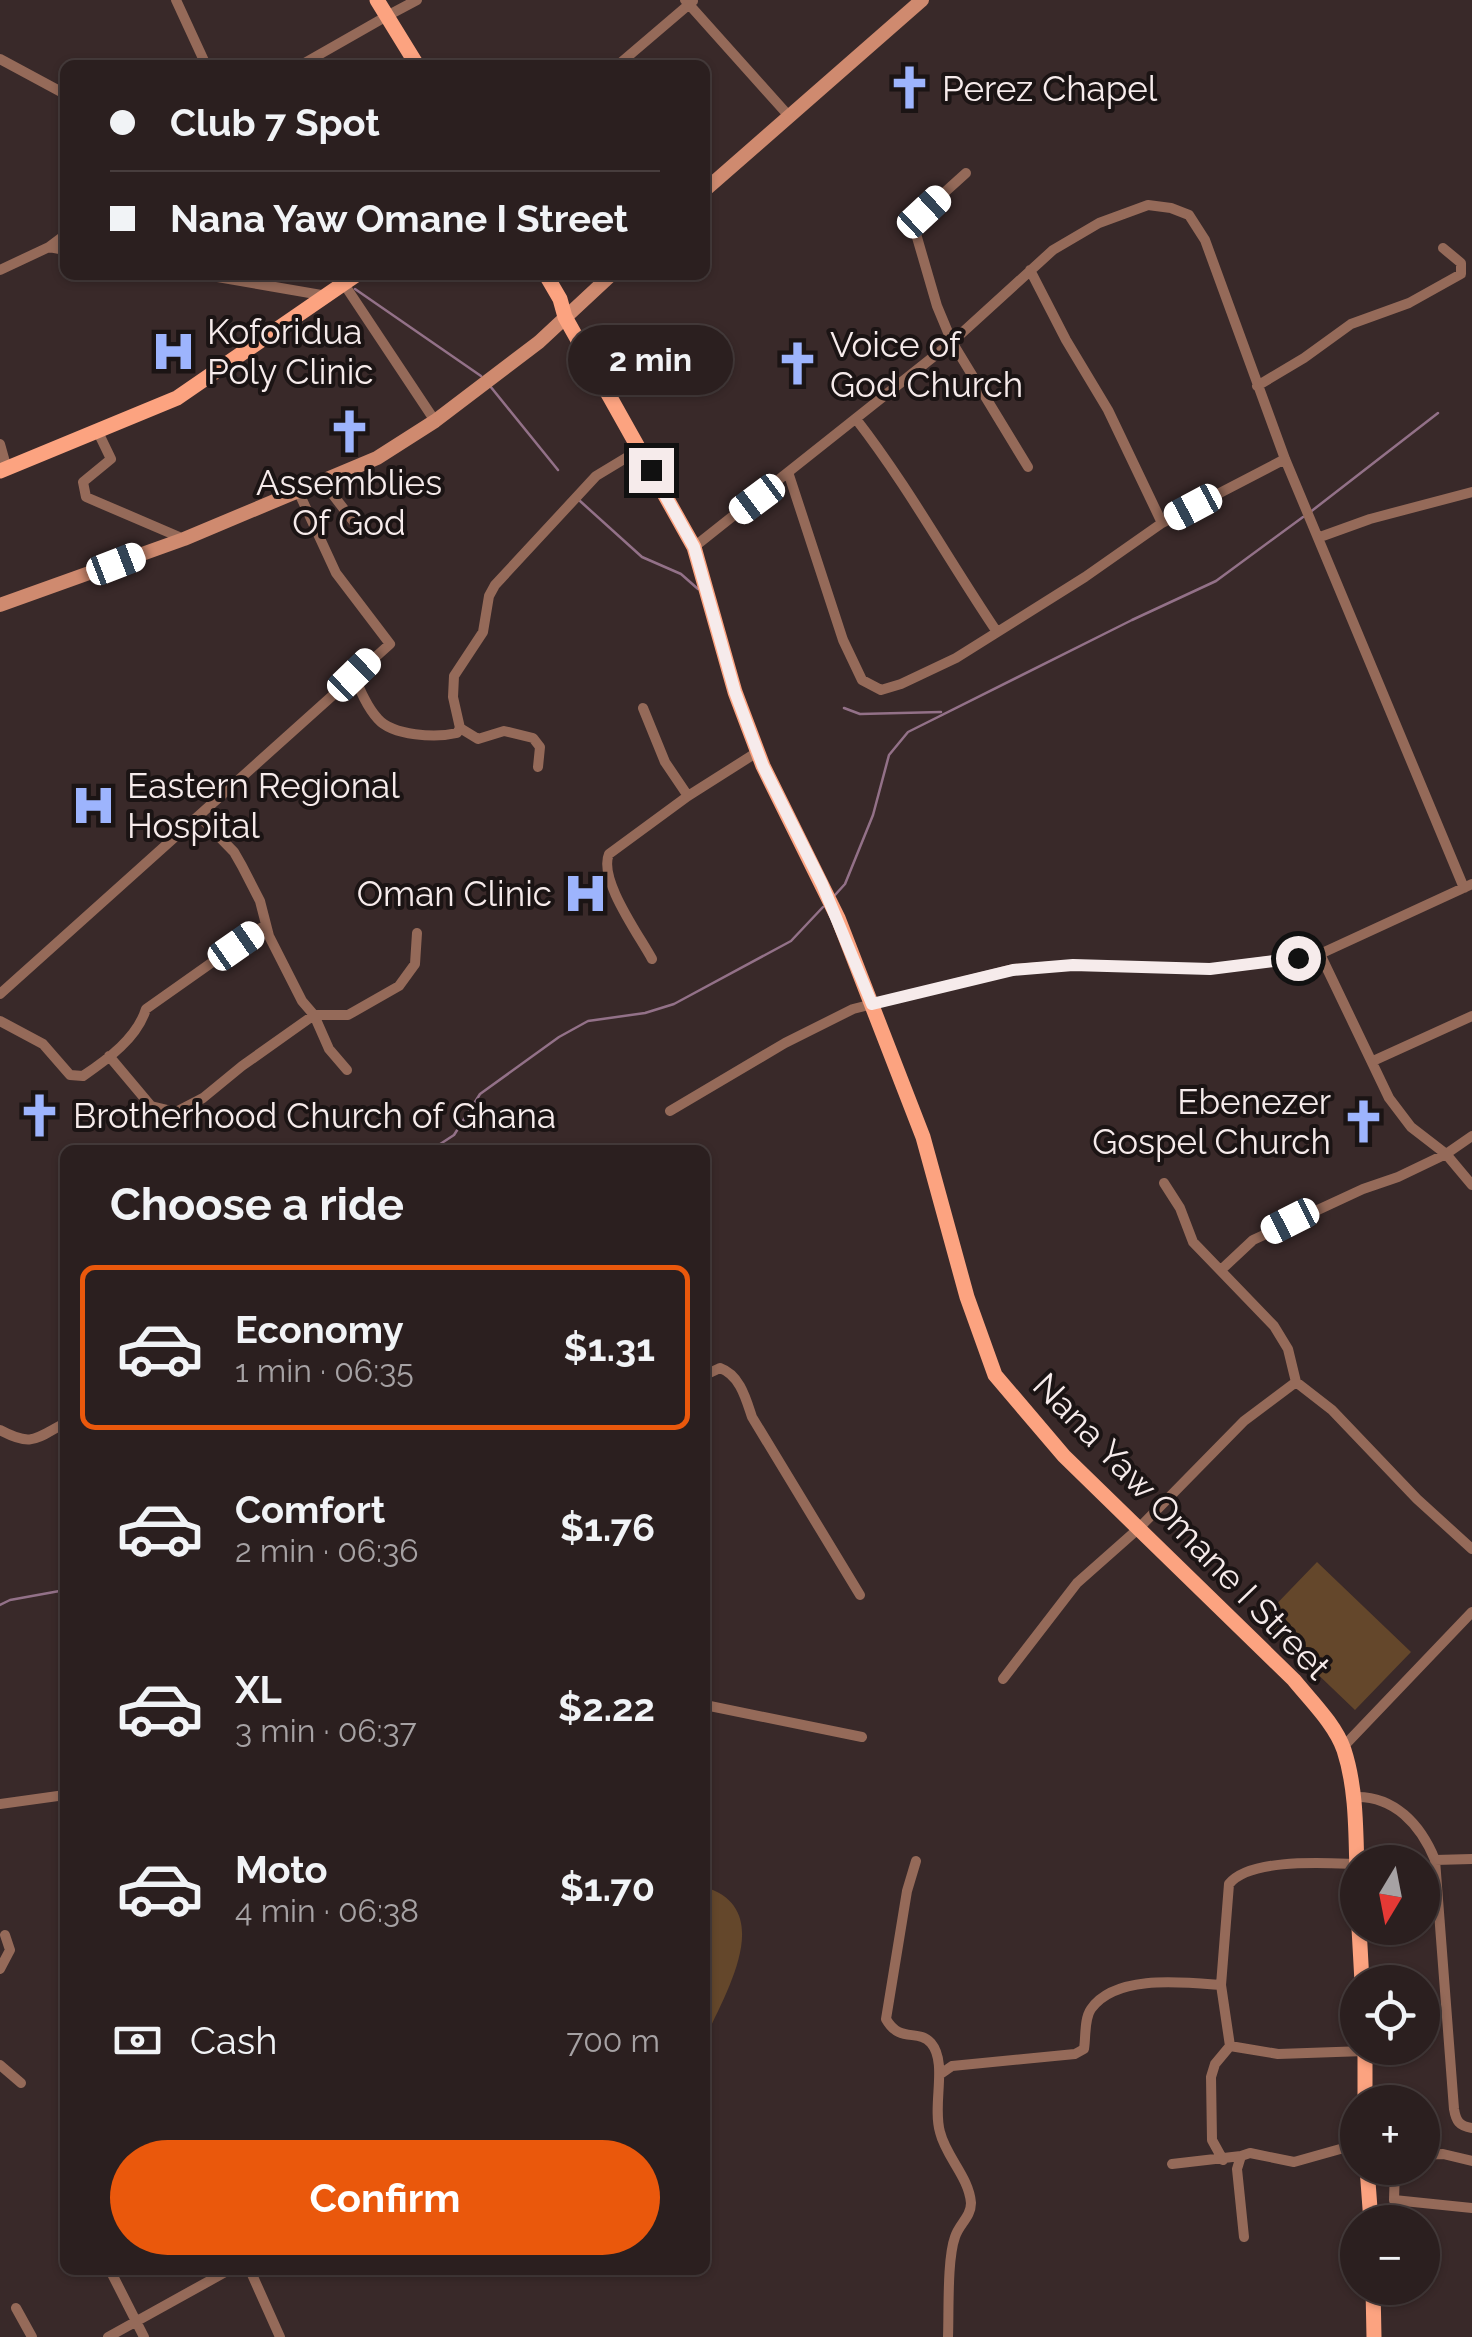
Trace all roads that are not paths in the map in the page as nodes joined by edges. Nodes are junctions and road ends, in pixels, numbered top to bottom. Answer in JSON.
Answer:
{"nodes":[{"id":1,"x":176,"y":0,"type":"edge"},
{"id":2,"x":373,"y":0,"type":"edge"},
{"id":3,"x":417,"y":0,"type":"edge"},
{"id":4,"x":922,"y":0,"type":"edge"},
{"id":5,"x":689,"y":1,"type":"edge"},
{"id":6,"x":383,"y":18,"type":"junction"},
{"id":7,"x":0,"y":59,"type":"edge"},
{"id":8,"x":204,"y":60,"type":"edge"},
{"id":9,"x":310,"y":60,"type":"edge"},
{"id":10,"x":407,"y":60,"type":"edge"},
{"id":11,"x":413,"y":60,"type":"edge"},
{"id":12,"x":624,"y":60,"type":"edge"},
{"id":13,"x":60,"y":91,"type":"edge"},
{"id":14,"x":788,"y":115,"type":"junction"},
{"id":15,"x":966,"y":173,"type":"dead end"},
{"id":16,"x":710,"y":185,"type":"edge"},
{"id":17,"x":60,"y":239,"type":"edge"},
{"id":18,"x":49,"y":248,"type":"junction"},
{"id":19,"x":1443,"y":248,"type":"dead end"},
{"id":20,"x":60,"y":249,"type":"edge"},
{"id":21,"x":0,"y":270,"type":"edge"},
{"id":22,"x":1030,"y":270,"type":"junction"},
{"id":23,"x":235,"y":280,"type":"edge"},
{"id":24,"x":344,"y":280,"type":"edge"},
{"id":25,"x":347,"y":280,"type":"edge"},
{"id":26,"x":538,"y":280,"type":"edge"},
{"id":27,"x":549,"y":280,"type":"edge"},
{"id":28,"x":606,"y":280,"type":"edge"},
{"id":29,"x":326,"y":296,"type":"junction"},
{"id":30,"x":565,"y":317,"type":"junction"},
{"id":31,"x":952,"y":342,"type":"junction"},
{"id":32,"x":1257,"y":386,"type":"junction"},
{"id":33,"x":856,"y":418,"type":"junction"},
{"id":34,"x":436,"y":421,"type":"junction"},
{"id":35,"x":98,"y":432,"type":"junction"},
{"id":36,"x":0,"y":444,"type":"edge"},
{"id":37,"x":639,"y":450,"type":"junction"},
{"id":38,"x":1285,"y":459,"type":"junction"},
{"id":39,"x":1028,"y":467,"type":"dead end"},
{"id":40,"x":4,"y":470,"type":"edge"},
{"id":41,"x":788,"y":475,"type":"junction"},
{"id":42,"x":323,"y":482,"type":"junction"},
{"id":43,"x":1472,"y":492,"type":"edge"},
{"id":44,"x":299,"y":493,"type":"junction"},
{"id":45,"x":1162,"y":523,"type":"junction"},
{"id":46,"x":357,"y":526,"type":"dead end"},
{"id":47,"x":1320,"y":537,"type":"junction"},
{"id":48,"x":184,"y":539,"type":"junction"},
{"id":49,"x":694,"y":547,"type":"junction"},
{"id":50,"x":0,"y":605,"type":"edge"},
{"id":51,"x":996,"y":632,"type":"junction"},
{"id":52,"x":354,"y":675,"type":"junction"},
{"id":53,"x":644,"y":708,"type":"dead end"},
{"id":54,"x":460,"y":728,"type":"junction"},
{"id":55,"x":759,"y":751,"type":"junction"},
{"id":56,"x":538,"y":767,"type":"dead end"},
{"id":57,"x":688,"y":796,"type":"junction"},
{"id":58,"x":200,"y":817,"type":"junction"},
{"id":59,"x":1468,"y":886,"type":"edge"},
{"id":60,"x":265,"y":925,"type":"junction"},
{"id":61,"x":417,"y":933,"type":"dead end"},
{"id":62,"x":1320,"y":954,"type":"junction"},
{"id":63,"x":652,"y":959,"type":"dead end"},
{"id":64,"x":0,"y":994,"type":"edge"},
{"id":65,"x":872,"y":1004,"type":"junction"},
{"id":66,"x":314,"y":1015,"type":"junction"},
{"id":67,"x":1472,"y":1016,"type":"edge"},
{"id":68,"x":0,"y":1021,"type":"edge"},
{"id":69,"x":109,"y":1056,"type":"junction"},
{"id":70,"x":1372,"y":1061,"type":"junction"},
{"id":71,"x":347,"y":1070,"type":"dead end"},
{"id":72,"x":670,"y":1111,"type":"dead end"},
{"id":73,"x":1472,"y":1136,"type":"edge"},
{"id":74,"x":1446,"y":1154,"type":"junction"},
{"id":75,"x":1164,"y":1182,"type":"dead end"},
{"id":76,"x":1472,"y":1184,"type":"edge"},
{"id":77,"x":1221,"y":1270,"type":"junction"},
{"id":78,"x":710,"y":1373,"type":"edge"},
{"id":79,"x":1296,"y":1382,"type":"junction"},
{"id":80,"x":60,"y":1426,"type":"edge"},
{"id":81,"x":0,"y":1430,"type":"edge"},
{"id":82,"x":1138,"y":1528,"type":"junction"},
{"id":83,"x":1472,"y":1549,"type":"edge"},
{"id":84,"x":860,"y":1595,"type":"dead end"},
{"id":85,"x":1472,"y":1612,"type":"edge"},
{"id":86,"x":1002,"y":1679,"type":"dead end"},
{"id":87,"x":710,"y":1706,"type":"edge"},
{"id":88,"x":862,"y":1737,"type":"dead end"},
{"id":89,"x":1343,"y":1747,"type":"junction"},
{"id":90,"x":60,"y":1796,"type":"edge"},
{"id":91,"x":1354,"y":1797,"type":"junction"},
{"id":92,"x":0,"y":1804,"type":"edge"},
{"id":93,"x":1355,"y":1845,"type":"edge"},
{"id":94,"x":1428,"y":1845,"type":"edge"},
{"id":95,"x":1472,"y":1859,"type":"edge"},
{"id":96,"x":1440,"y":1860,"type":"edge"},
{"id":97,"x":916,"y":1861,"type":"dead end"},
{"id":98,"x":1340,"y":1863,"type":"edge"},
{"id":99,"x":1440,"y":1926,"type":"edge"},
{"id":100,"x":5,"y":1935,"type":"dead end"},
{"id":101,"x":0,"y":1969,"type":"edge"},
{"id":102,"x":1221,"y":1985,"type":"junction"},
{"id":103,"x":1230,"y":2046,"type":"junction"},
{"id":104,"x":1340,"y":2050,"type":"edge"},
{"id":105,"x":0,"y":2065,"type":"edge"},
{"id":106,"x":942,"y":2073,"type":"junction"},
{"id":107,"x":21,"y":2083,"type":"dead end"},
{"id":108,"x":1472,"y":2128,"type":"edge"},
{"id":109,"x":1340,"y":2149,"type":"edge"},
{"id":110,"x":1440,"y":2154,"type":"edge"},
{"id":111,"x":1241,"y":2156,"type":"junction"},
{"id":112,"x":1223,"y":2160,"type":"junction"},
{"id":113,"x":1472,"y":2160,"type":"edge"},
{"id":114,"x":1172,"y":2164,"type":"dead end"},
{"id":115,"x":1394,"y":2185,"type":"edge"},
{"id":116,"x":1472,"y":2208,"type":"edge"},
{"id":117,"x":1244,"y":2237,"type":"dead end"},
{"id":118,"x":113,"y":2275,"type":"edge"},
{"id":119,"x":220,"y":2275,"type":"edge"},
{"id":120,"x":252,"y":2275,"type":"edge"},
{"id":121,"x":1373,"y":2305,"type":"edge"},
{"id":122,"x":16,"y":2308,"type":"dead end"},
{"id":123,"x":139,"y":2321,"type":"junction"},
{"id":124,"x":32,"y":2337,"type":"edge"},
{"id":125,"x":108,"y":2337,"type":"edge"},
{"id":126,"x":144,"y":2337,"type":"edge"},
{"id":127,"x":280,"y":2337,"type":"edge"},
{"id":128,"x":948,"y":2337,"type":"edge"},
{"id":129,"x":1374,"y":2337,"type":"edge"}],
"edges":[{"from":1,"to":8,"type":"street"},
{"from":2,"to":6,"type":"main road"},
{"from":3,"to":6,"type":"street"},
{"from":4,"to":14,"type":"street"},
{"from":5,"to":12,"type":"street"},
{"from":5,"to":14,"type":"street"},
{"from":6,"to":9,"type":"street"},
{"from":6,"to":10,"type":"main road"},
{"from":6,"to":11,"type":"main road"},
{"from":7,"to":13,"type":"street"},
{"from":14,"to":16,"type":"street"},
{"from":15,"to":31,"type":"street"},
{"from":17,"to":18,"type":"street"},
{"from":18,"to":20,"type":"street"},
{"from":18,"to":21,"type":"street"},
{"from":19,"to":32,"type":"street"},
{"from":22,"to":31,"type":"street"},
{"from":22,"to":32,"type":"street"},
{"from":22,"to":45,"type":"street"},
{"from":23,"to":29,"type":"street"},
{"from":24,"to":29,"type":"main road"},
{"from":25,"to":34,"type":"street"},
{"from":26,"to":30,"type":"main road"},
{"from":27,"to":30,"type":"main road"},
{"from":28,"to":30,"type":"street"},
{"from":29,"to":35,"type":"main road"},
{"from":30,"to":34,"type":"street"},
{"from":30,"to":37,"type":"main road"},
{"from":31,"to":33,"type":"street"},
{"from":31,"to":39,"type":"street"},
{"from":32,"to":38,"type":"street"},
{"from":33,"to":41,"type":"street"},
{"from":33,"to":51,"type":"street"},
{"from":34,"to":42,"type":"street"},
{"from":35,"to":40,"type":"main road"},
{"from":35,"to":48,"type":"street"},
{"from":36,"to":40,"type":"street"},
{"from":37,"to":49,"type":"main road"},
{"from":37,"to":54,"type":"street"},
{"from":38,"to":45,"type":"street"},
{"from":38,"to":47,"type":"street"},
{"from":41,"to":49,"type":"street"},
{"from":41,"to":51,"type":"street"},
{"from":42,"to":44,"type":"street"},
{"from":42,"to":46,"type":"street"},
{"from":43,"to":47,"type":"street"},
{"from":44,"to":48,"type":"street"},
{"from":44,"to":52,"type":"street"},
{"from":45,"to":51,"type":"street"},
{"from":47,"to":59,"type":"street"},
{"from":48,"to":50,"type":"street"},
{"from":49,"to":55,"type":"main road"},
{"from":52,"to":54,"type":"street"},
{"from":52,"to":58,"type":"street"},
{"from":53,"to":57,"type":"street"},
{"from":54,"to":56,"type":"street"},
{"from":55,"to":57,"type":"street"},
{"from":55,"to":65,"type":"main road","name":"Nana Yaw Omane I Street"},
{"from":57,"to":63,"type":"street"},
{"from":58,"to":60,"type":"street"},
{"from":58,"to":64,"type":"street"},
{"from":59,"to":62,"type":"street"},
{"from":60,"to":66,"type":"street"},
{"from":60,"to":69,"type":"street"},
{"from":61,"to":66,"type":"street"},
{"from":62,"to":65,"type":"street"},
{"from":62,"to":70,"type":"street"},
{"from":65,"to":72,"type":"street"},
{"from":65,"to":82,"type":"main road","name":"Nana Yaw Omane I Street"},
{"from":66,"to":69,"type":"street"},
{"from":66,"to":71,"type":"street"},
{"from":67,"to":70,"type":"street"},
{"from":68,"to":69,"type":"street"},
{"from":70,"to":74,"type":"street"},
{"from":73,"to":74,"type":"street"},
{"from":74,"to":76,"type":"street"},
{"from":74,"to":77,"type":"street"},
{"from":75,"to":77,"type":"street"},
{"from":77,"to":79,"type":"street"},
{"from":78,"to":84,"type":"street"},
{"from":79,"to":82,"type":"street"},
{"from":79,"to":83,"type":"street"},
{"from":80,"to":81,"type":"street"},
{"from":82,"to":86,"type":"street"},
{"from":82,"to":89,"type":"main road","name":"Nana Yaw Omane I Street"},
{"from":85,"to":89,"type":"street"},
{"from":87,"to":88,"type":"street"},
{"from":89,"to":91,"type":"main road","name":"Nana Yaw Omane I Street"},
{"from":90,"to":92,"type":"street"},
{"from":91,"to":93,"type":"main road","name":"Nana Yaw Omane I Street"},
{"from":91,"to":94,"type":"street"},
{"from":95,"to":96,"type":"street"},
{"from":97,"to":106,"type":"street"},
{"from":98,"to":102,"type":"street"},
{"from":99,"to":108,"type":"street"},
{"from":100,"to":101,"type":"street"},
{"from":102,"to":103,"type":"street"},
{"from":102,"to":106,"type":"street"},
{"from":103,"to":104,"type":"street"},
{"from":103,"to":112,"type":"street"},
{"from":105,"to":107,"type":"street"},
{"from":106,"to":128,"type":"street"},
{"from":109,"to":111,"type":"street"},
{"from":110,"to":113,"type":"street"},
{"from":111,"to":112,"type":"street"},
{"from":111,"to":117,"type":"street"},
{"from":112,"to":114,"type":"street"},
{"from":115,"to":116,"type":"street"},
{"from":118,"to":123,"type":"street"},
{"from":119,"to":123,"type":"street"},
{"from":120,"to":127,"type":"street"},
{"from":121,"to":129,"type":"main road"},
{"from":122,"to":124,"type":"street"},
{"from":123,"to":125,"type":"street"},
{"from":123,"to":126,"type":"street"}]}
